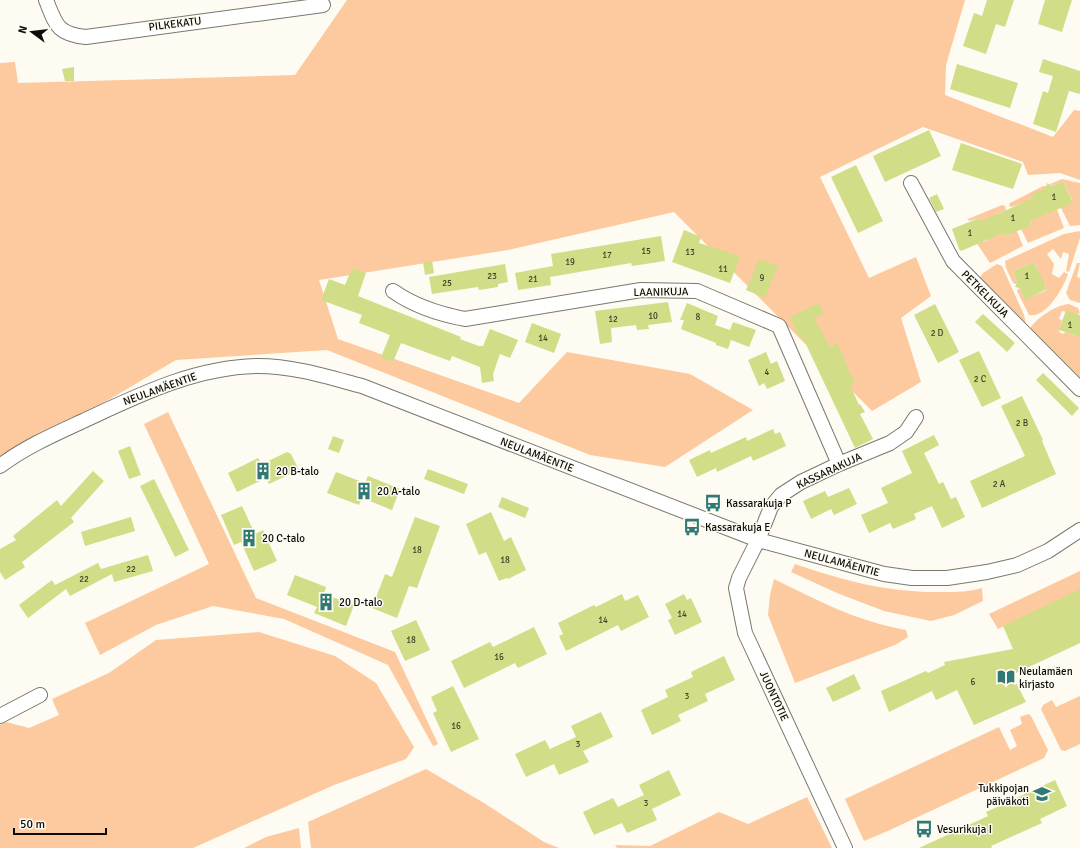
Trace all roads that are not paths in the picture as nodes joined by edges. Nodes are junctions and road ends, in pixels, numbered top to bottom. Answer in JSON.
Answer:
{"nodes":[{"id":1,"x":46,"y":0,"type":"edge"},
{"id":2,"x":323,"y":5,"type":"dead end"},
{"id":3,"x":911,"y":183,"type":"dead end"},
{"id":4,"x":393,"y":291,"type":"dead end"},
{"id":5,"x":1080,"y":389,"type":"edge"},
{"id":6,"x":916,"y":416,"type":"dead end"},
{"id":7,"x":839,"y":464,"type":"junction"},
{"id":8,"x":0,"y":466,"type":"edge"},
{"id":9,"x":1080,"y":530,"type":"edge"},
{"id":10,"x":758,"y":540,"type":"junction"},
{"id":11,"x":40,"y":695,"type":"dead end"},
{"id":12,"x":0,"y":716,"type":"edge"},
{"id":13,"x":845,"y":848,"type":"edge"}],
"edges":[{"from":1,"to":2,"type":"street","name":"PILKEKATU"},
{"from":3,"to":5,"type":"street","name":"PETKELKUJA"},
{"from":4,"to":7,"type":"street","name":"LAANIKUJA"},
{"from":6,"to":7,"type":"street","name":"KASSARAKUJA"},
{"from":7,"to":10,"type":"street","name":"KASSARAKUJA"},
{"from":8,"to":10,"type":"street","name":"NEULAMÄENTIE"},
{"from":9,"to":10,"type":"street","name":"NEULAMÄENTIE"},
{"from":10,"to":13,"type":"street","name":"JUONTOTIE"},
{"from":11,"to":12,"type":"street"}]}
